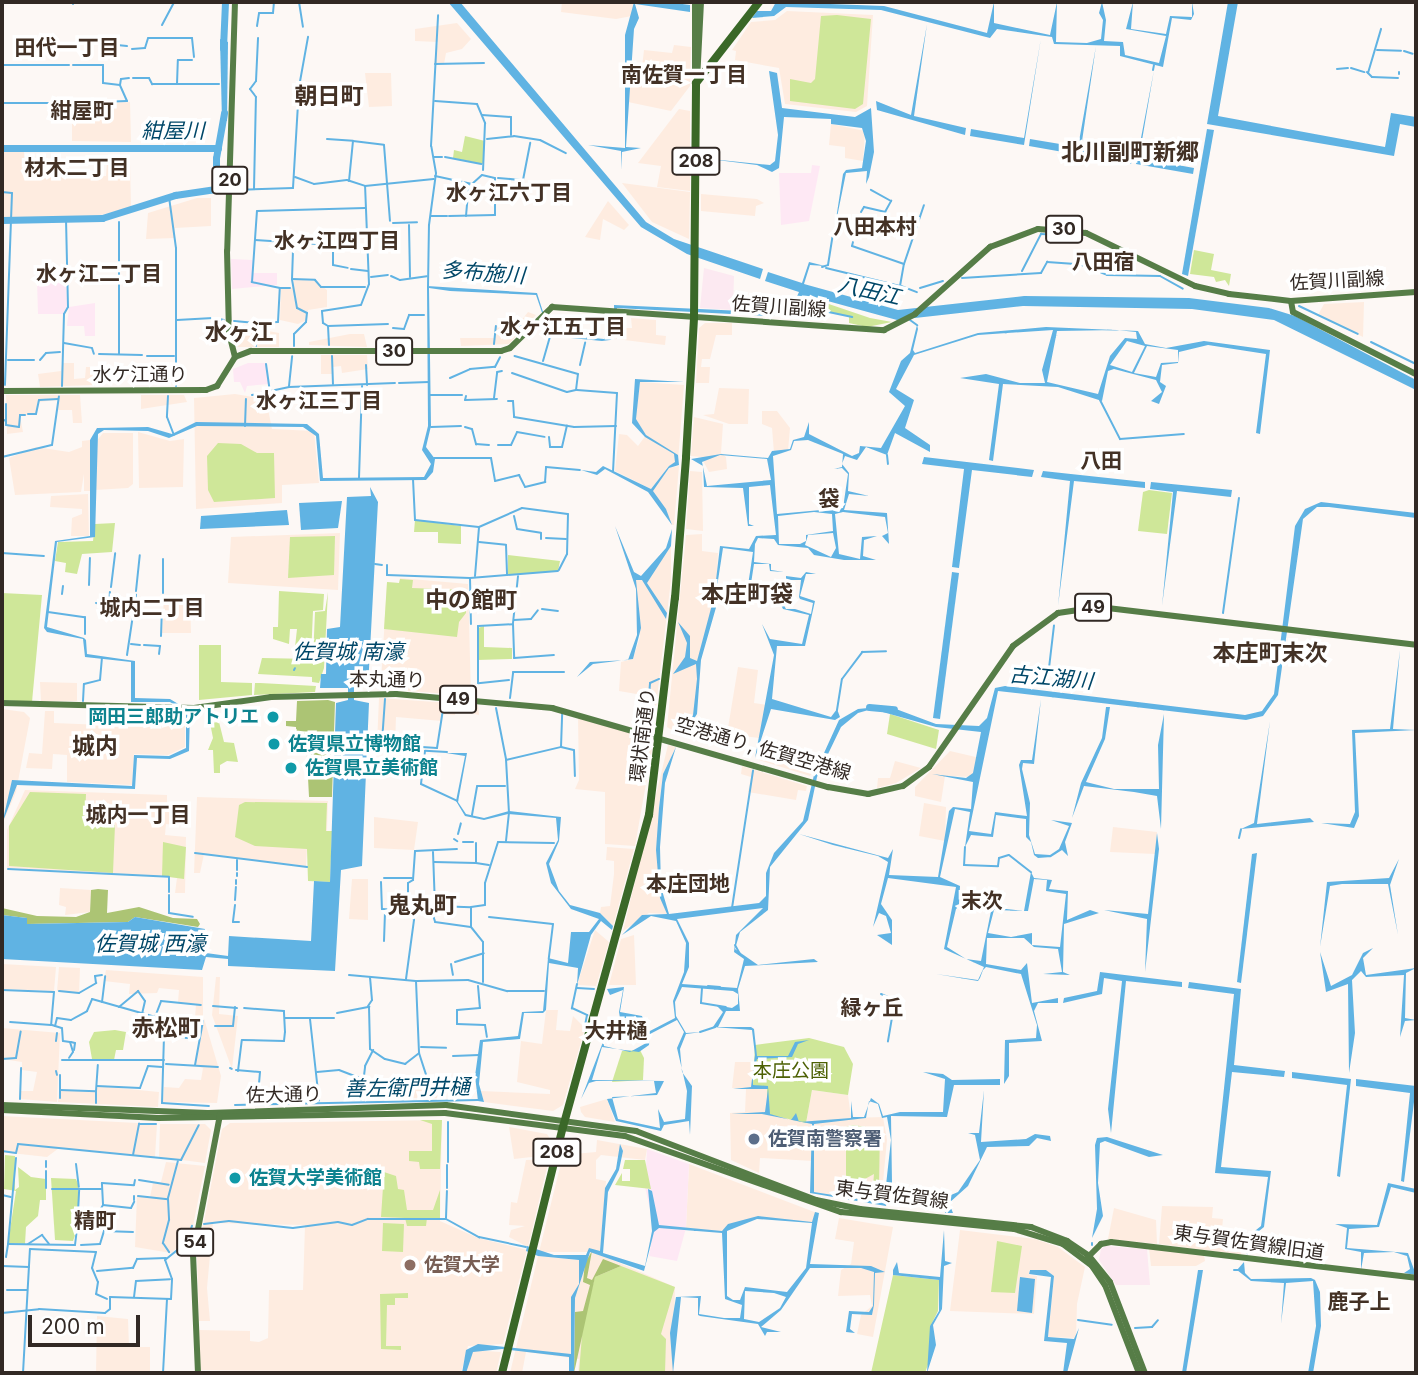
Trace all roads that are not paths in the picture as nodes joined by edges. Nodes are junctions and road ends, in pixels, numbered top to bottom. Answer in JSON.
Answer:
{"nodes":[{"id":1,"x":235,"y":2,"type":"edge"},
{"id":2,"x":695,"y":2,"type":"edge"},
{"id":3,"x":701,"y":2,"type":"edge"},
{"id":4,"x":759,"y":2,"type":"edge"},
{"id":5,"x":696,"y":83,"type":"junction"},
{"id":6,"x":1416,"y":292,"type":"edge"},
{"id":7,"x":1291,"y":301,"type":"junction"},
{"id":8,"x":694,"y":317,"type":"junction"},
{"id":9,"x":235,"y":357,"type":"junction"},
{"id":10,"x":1416,"y":374,"type":"edge"},
{"id":11,"x":2,"y":391,"type":"edge"},
{"id":12,"x":1416,"y":645,"type":"edge"},
{"id":13,"x":2,"y":703,"type":"edge"},
{"id":14,"x":660,"y":736,"type":"junction"},
{"id":15,"x":2,"y":1108,"type":"edge"},
{"id":16,"x":220,"y":1115,"type":"junction"},
{"id":17,"x":564,"y":1123,"type":"junction"},
{"id":18,"x":1087,"y":1258,"type":"junction"},
{"id":19,"x":1416,"y":1278,"type":"edge"},
{"id":20,"x":198,"y":1373,"type":"edge"},
{"id":21,"x":502,"y":1373,"type":"edge"},
{"id":22,"x":1139,"y":1373,"type":"edge"},
{"id":23,"x":1145,"y":1373,"type":"edge"}],
"edges":[{"from":1,"to":9,"type":"main road","number":"20"},
{"from":2,"to":5,"type":"main road","name":"環状南通り"},
{"from":3,"to":5,"type":"main road","name":"環状南通り"},
{"from":4,"to":5,"type":"highway"},
{"from":5,"to":8,"type":"highway","name":"環状南通り","number":"208"},
{"from":6,"to":7,"type":"main road","name":"佐賀川副線","number":"30"},
{"from":7,"to":8,"type":"main road","name":"佐賀川副線","number":"30"},
{"from":7,"to":10,"type":"main road"},
{"from":8,"to":9,"type":"main road","name":"佐賀川副線","number":"30"},
{"from":8,"to":14,"type":"highway","name":"環状南通り","number":"208"},
{"from":9,"to":11,"type":"main road","name":"水ケ江通り"},
{"from":12,"to":14,"type":"main road","name":"空港通り, 佐賀空港線","number":"49"},
{"from":13,"to":14,"type":"main road","name":"本丸通り","number":"49"},
{"from":14,"to":17,"type":"highway","name":"環状南通り","number":"208"},
{"from":15,"to":16,"type":"main road","name":"佐大通り"},
{"from":16,"to":17,"type":"main road","name":"佐大通り"},
{"from":16,"to":20,"type":"main road","number":"54"},
{"from":17,"to":18,"type":"main road","name":"東与賀佐賀線"},
{"from":17,"to":21,"type":"highway","name":"環状南通り","number":"208"},
{"from":18,"to":19,"type":"main road","name":"東与賀佐賀線旧道"},
{"from":18,"to":22,"type":"main road","name":"東与賀佐賀線"},
{"from":18,"to":23,"type":"main road","name":"東与賀佐賀線"}]}
